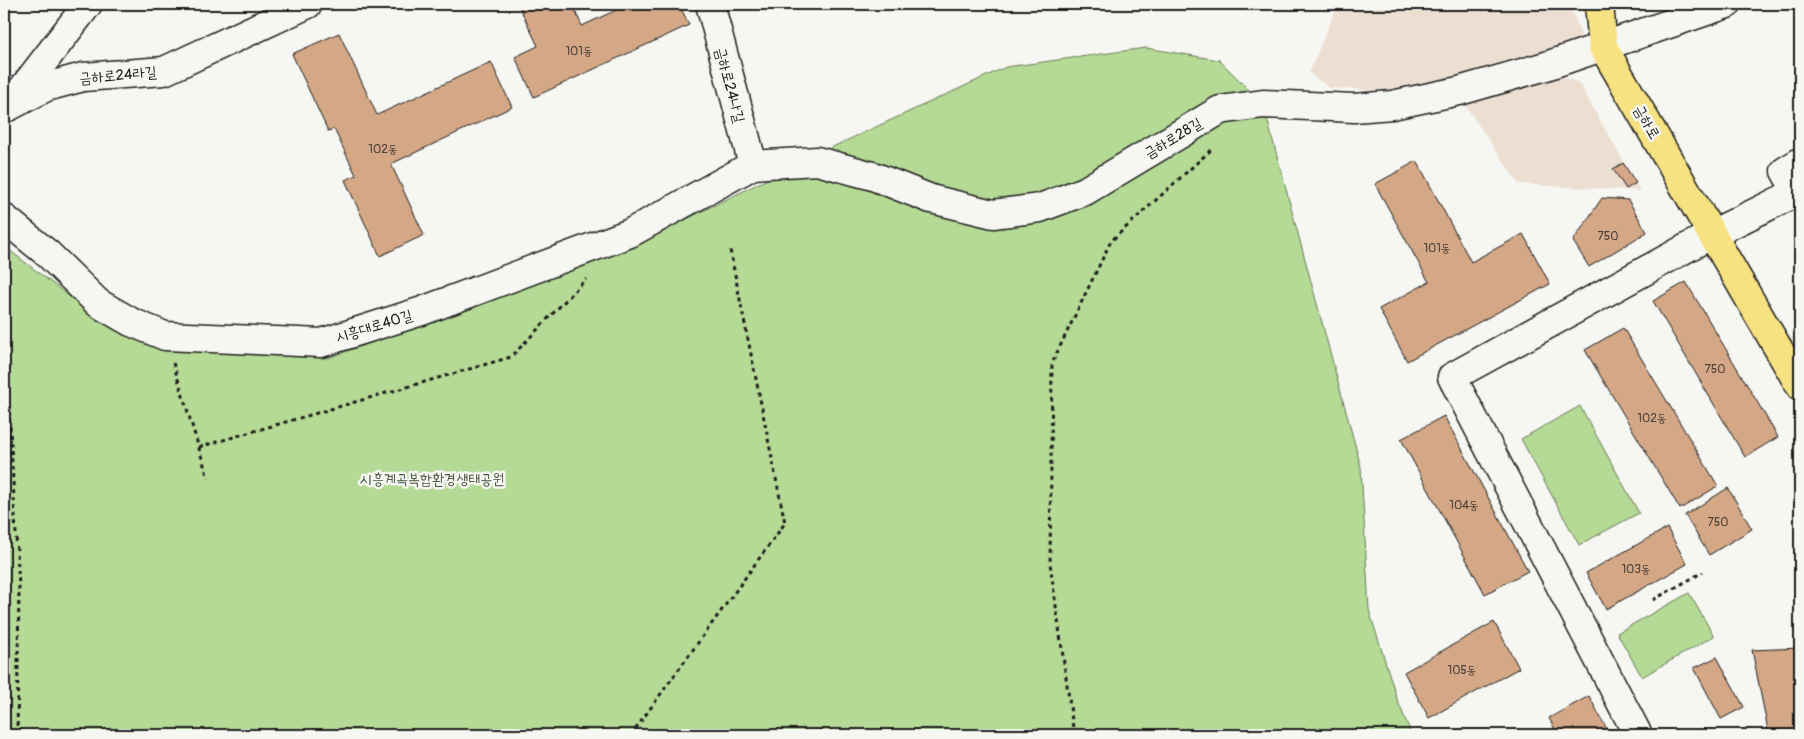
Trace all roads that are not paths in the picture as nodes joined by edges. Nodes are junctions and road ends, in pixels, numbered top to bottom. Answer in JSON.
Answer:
{"nodes":[{"id":1,"x":88,"y":4,"type":"edge"},
{"id":2,"x":308,"y":4,"type":"edge"},
{"id":3,"x":710,"y":4,"type":"edge"},
{"id":4,"x":1599,"y":4,"type":"edge"},
{"id":5,"x":1727,"y":4,"type":"edge"},
{"id":6,"x":1603,"y":47,"type":"junction"},
{"id":7,"x":6,"y":110,"type":"edge"},
{"id":8,"x":1800,"y":162,"type":"edge"},
{"id":9,"x":753,"y":165,"type":"junction"},
{"id":10,"x":1799,"y":194,"type":"edge"},
{"id":11,"x":4,"y":218,"type":"edge"},
{"id":12,"x":1712,"y":234,"type":"junction"},
{"id":13,"x":1800,"y":386,"type":"edge"},
{"id":14,"x":1638,"y":735,"type":"edge"}],
"edges":[{"from":1,"to":7,"type":"street"},
{"from":2,"to":7,"type":"street","name":"금하로24라길"},
{"from":3,"to":9,"type":"street","name":"금하로24나길"},
{"from":4,"to":6,"type":"main road","name":"금하로"},
{"from":5,"to":6,"type":"street","name":"금하로28길"},
{"from":6,"to":9,"type":"street","name":"금하로28길"},
{"from":6,"to":12,"type":"main road","name":"금하로"},
{"from":8,"to":10,"type":"street"},
{"from":9,"to":11,"type":"street","name":"시흥대로40길"},
{"from":10,"to":12,"type":"street"},
{"from":12,"to":13,"type":"main road","name":"금하로"},
{"from":12,"to":14,"type":"street"}]}
